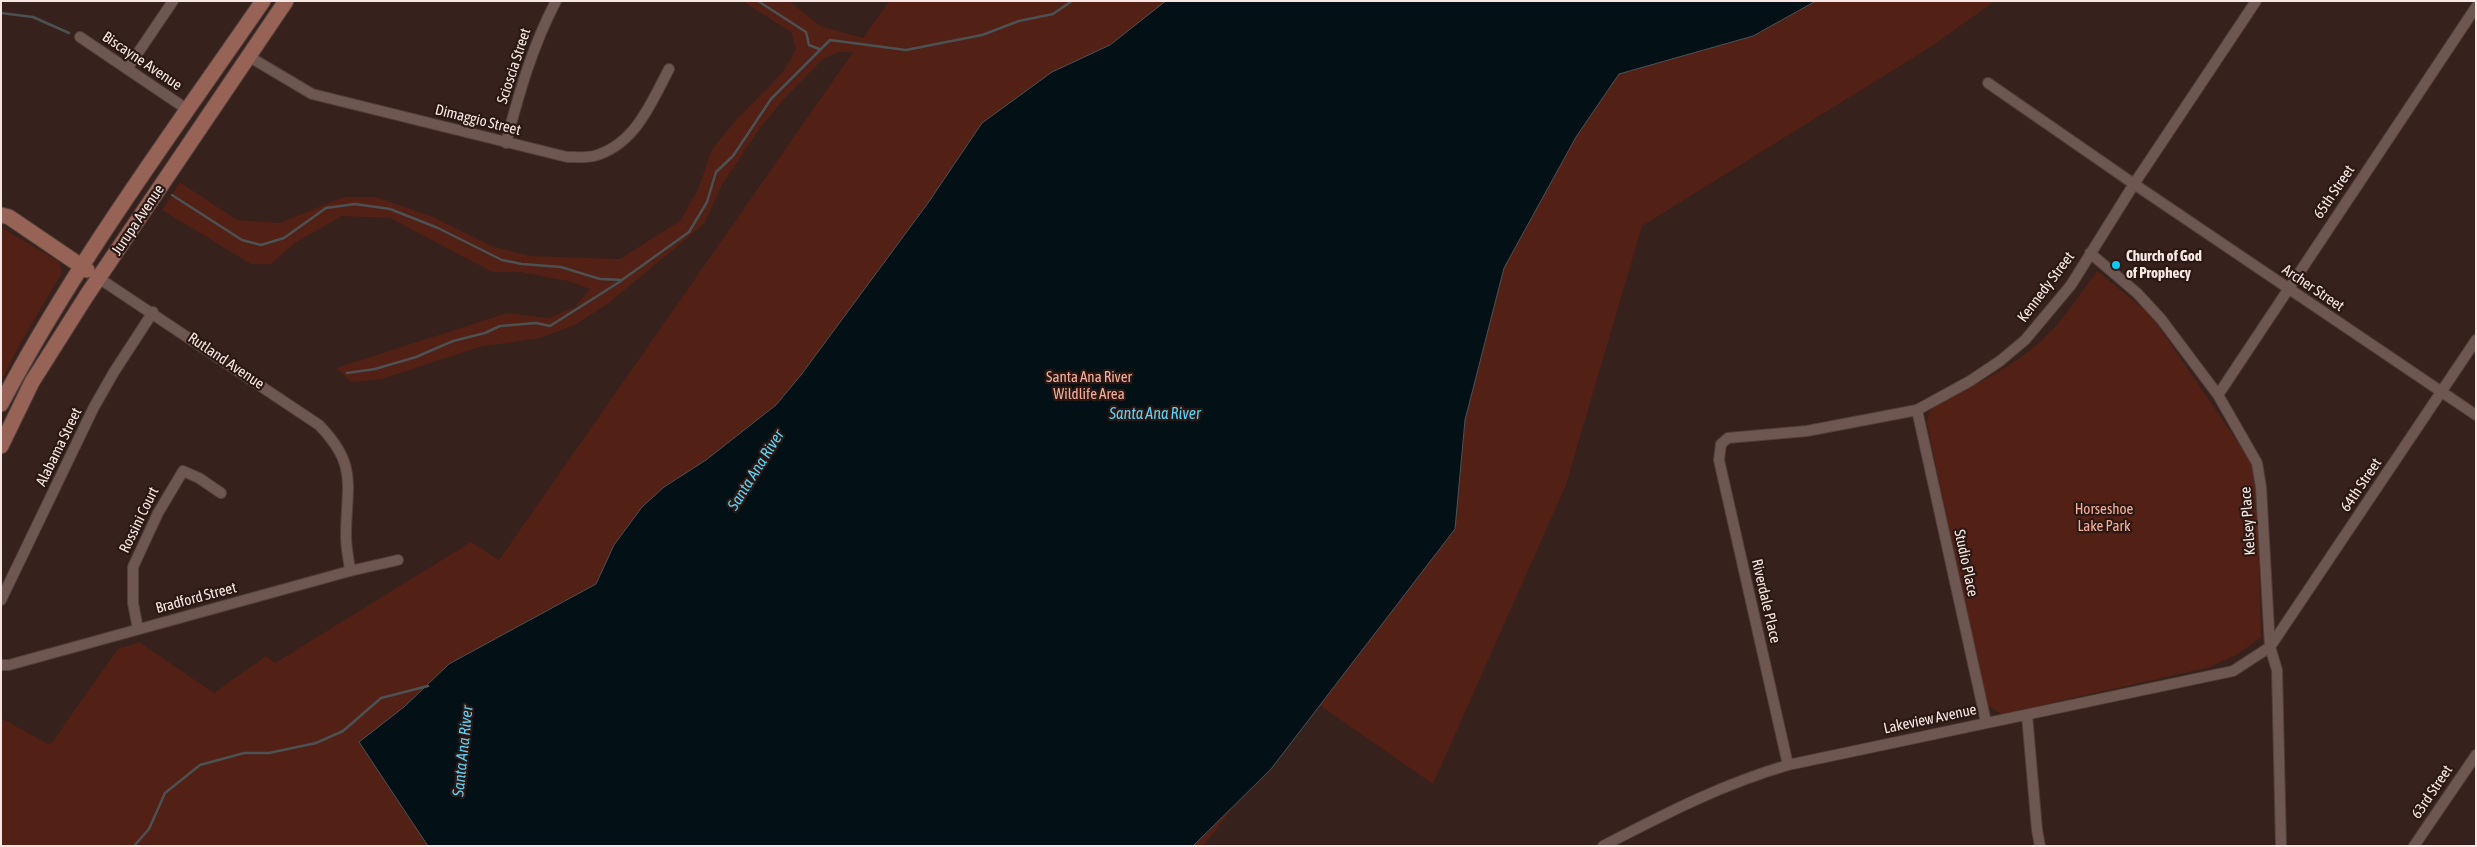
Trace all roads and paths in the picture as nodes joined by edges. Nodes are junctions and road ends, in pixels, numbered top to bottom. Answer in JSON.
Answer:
{"nodes":[{"id":1,"x":173,"y":1,"type":"edge"},
{"id":2,"x":263,"y":1,"type":"edge"},
{"id":3,"x":286,"y":1,"type":"edge"},
{"id":4,"x":556,"y":1,"type":"edge"},
{"id":5,"x":2256,"y":1,"type":"edge"},
{"id":6,"x":2476,"y":7,"type":"edge"},
{"id":7,"x":80,"y":37,"type":"dead end"},
{"id":8,"x":248,"y":56,"type":"junction"},
{"id":9,"x":127,"y":69,"type":"junction"},
{"id":10,"x":669,"y":69,"type":"dead end"},
{"id":11,"x":1988,"y":83,"type":"dead end"},
{"id":12,"x":188,"y":110,"type":"junction"},
{"id":13,"x":506,"y":143,"type":"junction"},
{"id":14,"x":2134,"y":184,"type":"junction"},
{"id":15,"x":1,"y":215,"type":"edge"},
{"id":16,"x":2090,"y":253,"type":"junction"},
{"id":17,"x":89,"y":271,"type":"junction"},
{"id":18,"x":2287,"y":289,"type":"junction"},
{"id":19,"x":153,"y":312,"type":"junction"},
{"id":20,"x":2476,"y":340,"type":"edge"},
{"id":21,"x":2441,"y":392,"type":"junction"},
{"id":22,"x":2218,"y":395,"type":"junction"},
{"id":23,"x":1,"y":404,"type":"edge"},
{"id":24,"x":1918,"y":410,"type":"junction"},
{"id":25,"x":2476,"y":415,"type":"edge"},
{"id":26,"x":1721,"y":444,"type":"joint"},
{"id":27,"x":1,"y":446,"type":"edge"},
{"id":28,"x":221,"y":493,"type":"dead end"},
{"id":29,"x":398,"y":560,"type":"dead end"},
{"id":30,"x":350,"y":571,"type":"junction"},
{"id":31,"x":1,"y":600,"type":"edge"},
{"id":32,"x":138,"y":629,"type":"junction"},
{"id":33,"x":2270,"y":647,"type":"junction"},
{"id":34,"x":1,"y":665,"type":"edge"},
{"id":35,"x":2027,"y":715,"type":"junction"},
{"id":36,"x":1986,"y":722,"type":"junction"},
{"id":37,"x":2476,"y":755,"type":"edge"},
{"id":38,"x":1788,"y":765,"type":"junction"},
{"id":39,"x":1603,"y":846,"type":"edge"},
{"id":40,"x":2040,"y":846,"type":"edge"},
{"id":41,"x":2281,"y":846,"type":"edge"},
{"id":42,"x":2414,"y":846,"type":"edge"}],
"edges":[{"from":1,"to":9,"type":"street"},
{"from":2,"to":12,"type":"main road","name":"Jurupa Avenue"},
{"from":3,"to":8,"type":"main road","name":"Jurupa Avenue"},
{"from":4,"to":13,"type":"street","name":"Scioscia Street"},
{"from":5,"to":14,"type":"street","name":"Kennedy Street"},
{"from":6,"to":18,"type":"street","name":"65th Street"},
{"from":7,"to":9,"type":"street","name":"Biscayne Avenue"},
{"from":8,"to":13,"type":"street","name":"Dimaggio Street"},
{"from":8,"to":17,"type":"main road","name":"Jurupa Avenue"},
{"from":9,"to":12,"type":"street","name":"Biscayne Avenue"},
{"from":10,"to":13,"type":"street","name":"Dimaggio Street"},
{"from":11,"to":14,"type":"street","name":"Archer Street"},
{"from":12,"to":17,"type":"main road","name":"Jurupa Avenue"},
{"from":14,"to":16,"type":"street","name":"Kennedy Street"},
{"from":14,"to":18,"type":"street","name":"Archer Street"},
{"from":15,"to":17,"type":"main road","name":"Rutland Avenue"},
{"from":16,"to":22,"type":"street","name":"Kelsey Place"},
{"from":16,"to":24,"type":"street","name":"Kennedy Street"},
{"from":17,"to":19,"type":"street","name":"Rutland Avenue"},
{"from":17,"to":23,"type":"main road","name":"Jurupa Avenue"},
{"from":17,"to":27,"type":"main road","name":"Jurupa Avenue"},
{"from":18,"to":21,"type":"street","name":"Archer Street"},
{"from":18,"to":22,"type":"street","name":"65th Street"},
{"from":19,"to":30,"type":"street","name":"Rutland Avenue"},
{"from":19,"to":31,"type":"street","name":"Alabama Street"},
{"from":20,"to":21,"type":"street","name":"64th Street"},
{"from":21,"to":25,"type":"street","name":"Archer Street"},
{"from":21,"to":33,"type":"street","name":"64th Street"},
{"from":22,"to":33,"type":"street","name":"Kelsey Place"},
{"from":24,"to":26,"type":"street","name":"Kennedy Street"},
{"from":24,"to":36,"type":"street","name":"Studio Place"},
{"from":26,"to":38,"type":"street","name":"Riverdale Place"},
{"from":28,"to":32,"type":"street","name":"Rossini Court"},
{"from":29,"to":30,"type":"street","name":"Bradford Street"},
{"from":30,"to":32,"type":"street","name":"Bradford Street"},
{"from":32,"to":34,"type":"street","name":"Bradford Street"},
{"from":33,"to":35,"type":"street","name":"Lakeview Avenue"},
{"from":33,"to":41,"type":"street","name":"Kelsey Place"},
{"from":35,"to":36,"type":"street","name":"Lakeview Avenue"},
{"from":35,"to":40,"type":"street"},
{"from":36,"to":38,"type":"street","name":"Lakeview Avenue"},
{"from":37,"to":42,"type":"street","name":"63rd Street"},
{"from":38,"to":39,"type":"street","name":"Lakeview Avenue"}]}
